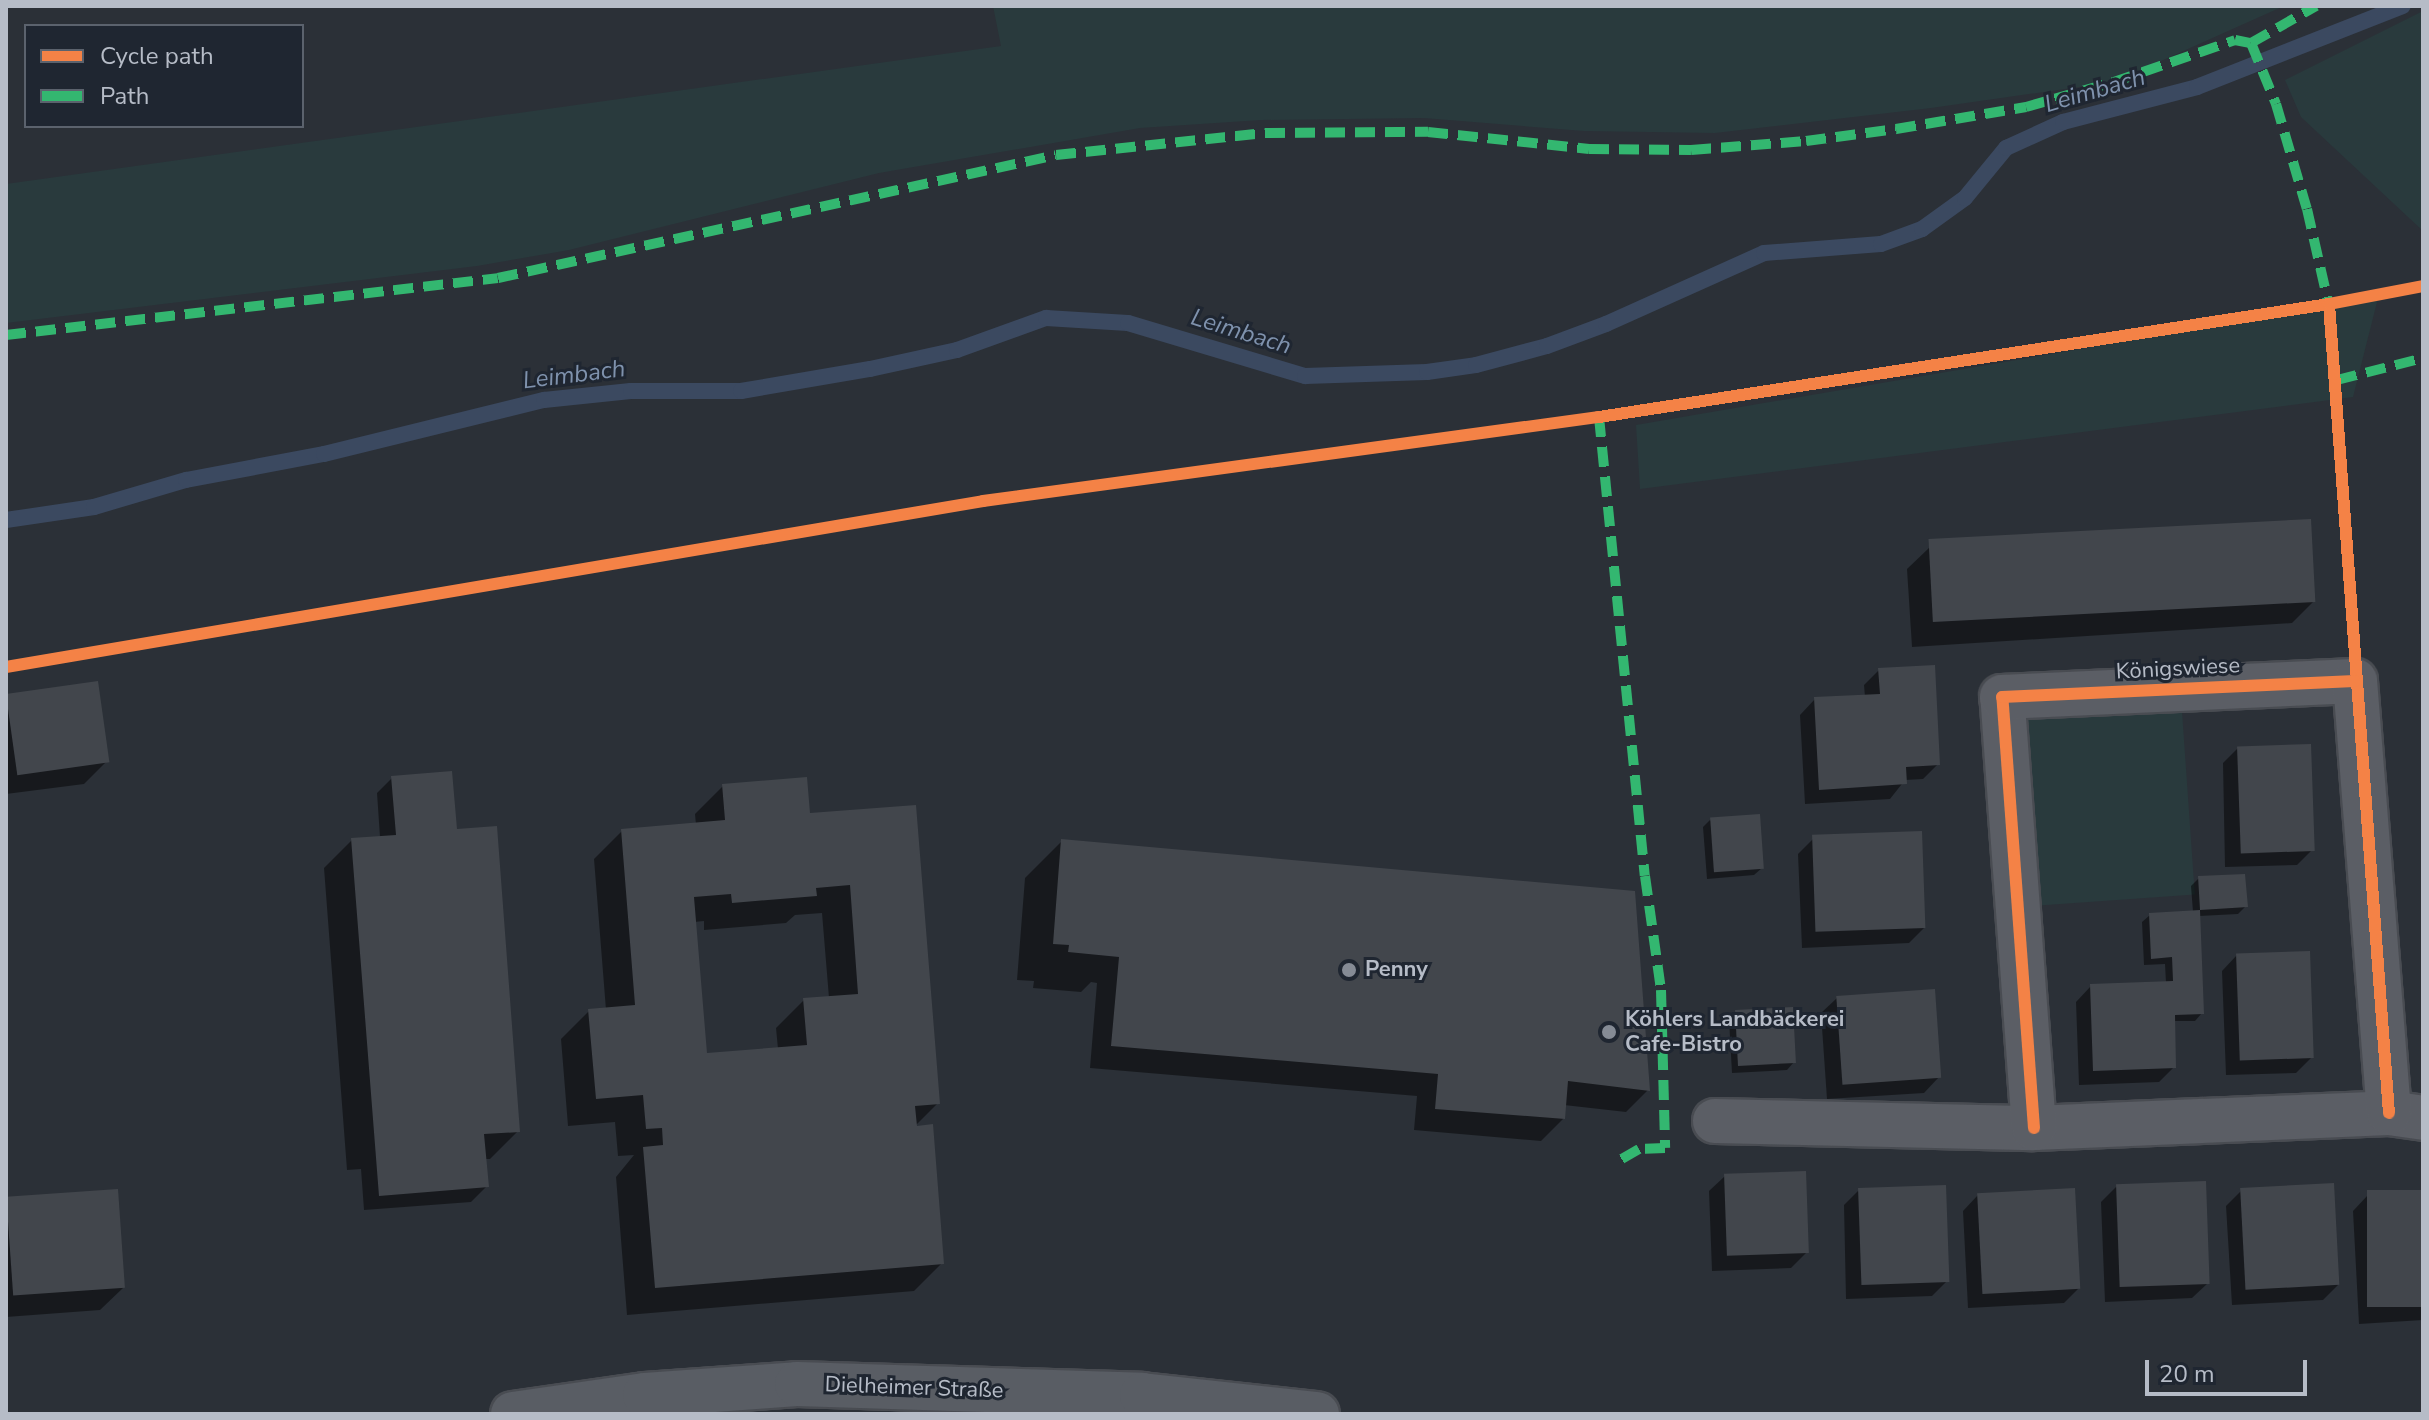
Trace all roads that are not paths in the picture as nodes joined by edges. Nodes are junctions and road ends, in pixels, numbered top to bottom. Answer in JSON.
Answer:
{"nodes":[{"id":1,"x":2406,"y":1116,"type":"edge"},
{"id":2,"x":1715,"y":1121,"type":"dead end"},
{"id":3,"x":2034,"y":1128,"type":"junction"},
{"id":4,"x":513,"y":1414,"type":"edge"},
{"id":5,"x":1317,"y":1414,"type":"edge"}],
"edges":[{"from":1,"to":3,"type":"street","name":"Königswiese"},
{"from":1,"to":3,"type":"street","name":"Königswiese"},
{"from":2,"to":3,"type":"street","name":"Königswiese"},
{"from":4,"to":5,"type":"main road","name":"Dielheimer Straße"}]}
